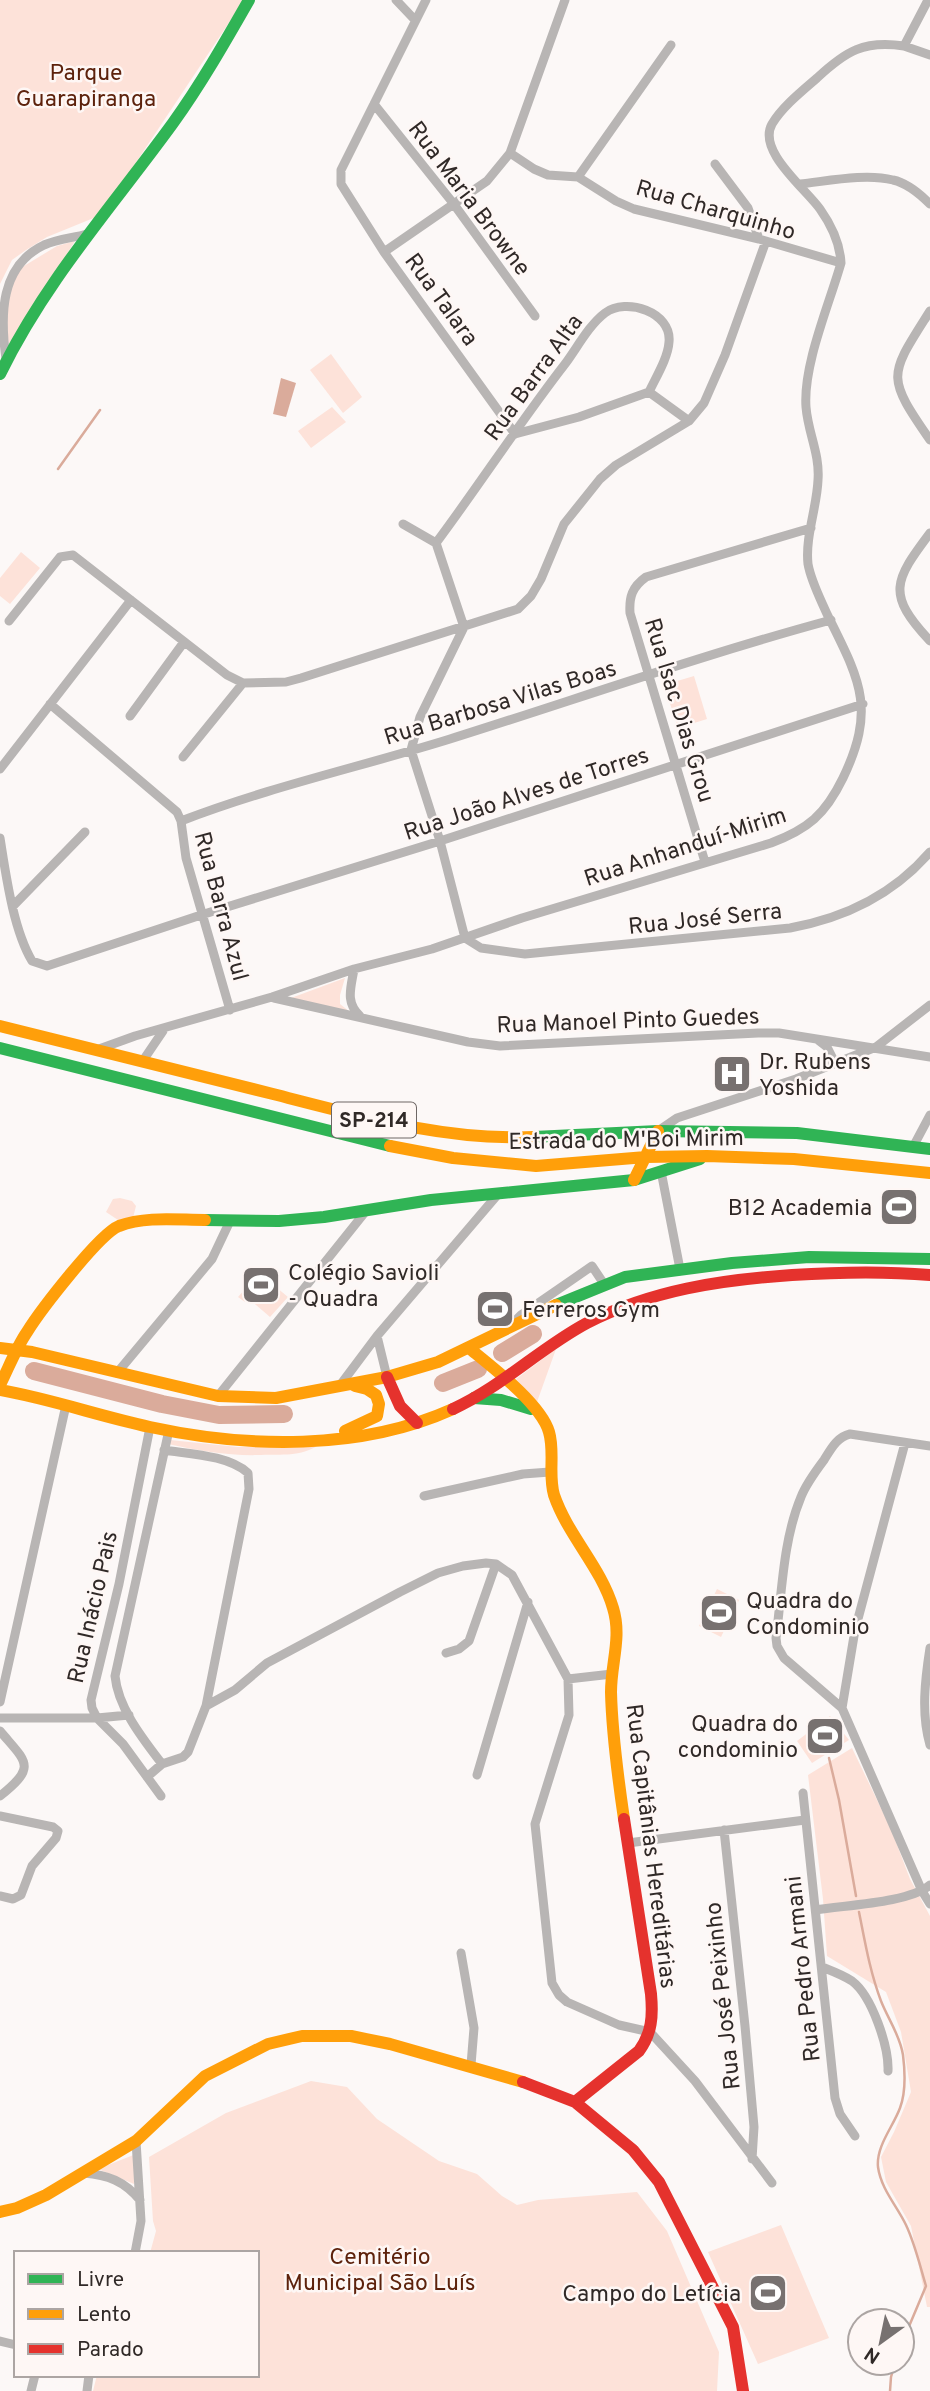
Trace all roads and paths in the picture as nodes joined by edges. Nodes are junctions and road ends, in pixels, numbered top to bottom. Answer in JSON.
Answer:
{"nodes":[{"id":1,"x":249,"y":0,"type":"edge"},
{"id":2,"x":396,"y":0,"type":"edge"},
{"id":3,"x":426,"y":0,"type":"edge"},
{"id":4,"x":565,"y":0,"type":"edge"},
{"id":5,"x":928,"y":0,"type":"edge"},
{"id":6,"x":415,"y":20,"type":"junction"},
{"id":7,"x":671,"y":45,"type":"dead end"},
{"id":8,"x":904,"y":46,"type":"junction"},
{"id":9,"x":930,"y":55,"type":"edge"},
{"id":10,"x":374,"y":104,"type":"junction"},
{"id":11,"x":510,"y":153,"type":"junction"},
{"id":12,"x":715,"y":164,"type":"dead end"},
{"id":13,"x":578,"y":177,"type":"junction"},
{"id":14,"x":800,"y":184,"type":"junction"},
{"id":15,"x":453,"y":203,"type":"junction"},
{"id":16,"x":930,"y":204,"type":"edge"},
{"id":17,"x":87,"y":234,"type":"junction"},
{"id":18,"x":762,"y":240,"type":"junction"},
{"id":19,"x":384,"y":252,"type":"junction"},
{"id":20,"x":841,"y":264,"type":"junction"},
{"id":21,"x":930,"y":311,"type":"edge"},
{"id":22,"x":535,"y":316,"type":"dead end"},
{"id":23,"x":6,"y":360,"type":"junction"},
{"id":24,"x":0,"y":374,"type":"edge"},
{"id":25,"x":649,"y":392,"type":"junction"},
{"id":26,"x":690,"y":421,"type":"junction"},
{"id":27,"x":515,"y":434,"type":"junction"},
{"id":28,"x":930,"y":440,"type":"edge"},
{"id":29,"x":403,"y":524,"type":"dead end"},
{"id":30,"x":811,"y":528,"type":"junction"},
{"id":31,"x":930,"y":533,"type":"edge"},
{"id":32,"x":436,"y":543,"type":"junction"},
{"id":33,"x":131,"y":600,"type":"junction"},
{"id":34,"x":831,"y":620,"type":"junction"},
{"id":35,"x":9,"y":621,"type":"dead end"},
{"id":36,"x":464,"y":627,"type":"junction"},
{"id":37,"x":930,"y":641,"type":"edge"},
{"id":38,"x":184,"y":642,"type":"junction"},
{"id":39,"x":648,"y":676,"type":"junction"},
{"id":40,"x":243,"y":683,"type":"junction"},
{"id":41,"x":50,"y":704,"type":"junction"},
{"id":42,"x":863,"y":704,"type":"junction"},
{"id":43,"x":130,"y":716,"type":"dead end"},
{"id":44,"x":411,"y":750,"type":"junction"},
{"id":45,"x":183,"y":757,"type":"dead end"},
{"id":46,"x":677,"y":764,"type":"junction"},
{"id":47,"x":0,"y":769,"type":"edge"},
{"id":48,"x":181,"y":821,"type":"junction"},
{"id":49,"x":85,"y":832,"type":"dead end"},
{"id":50,"x":0,"y":838,"type":"edge"},
{"id":51,"x":440,"y":841,"type":"junction"},
{"id":52,"x":930,"y":852,"type":"edge"},
{"id":53,"x":705,"y":862,"type":"junction"},
{"id":54,"x":13,"y":906,"type":"junction"},
{"id":55,"x":201,"y":915,"type":"junction"},
{"id":56,"x":465,"y":938,"type":"junction"},
{"id":57,"x":354,"y":969,"type":"junction"},
{"id":58,"x":272,"y":997,"type":"junction"},
{"id":59,"x":930,"y":1005,"type":"edge"},
{"id":60,"x":230,"y":1010,"type":"junction"},
{"id":61,"x":362,"y":1017,"type":"junction"},
{"id":62,"x":0,"y":1026,"type":"edge"},
{"id":63,"x":165,"y":1029,"type":"junction"},
{"id":64,"x":815,"y":1039,"type":"junction"},
{"id":65,"x":876,"y":1047,"type":"junction"},
{"id":66,"x":0,"y":1048,"type":"edge"},
{"id":67,"x":97,"y":1050,"type":"junction"},
{"id":68,"x":930,"y":1057,"type":"edge"},
{"id":69,"x":142,"y":1062,"type":"junction"},
{"id":70,"x":835,"y":1063,"type":"junction"},
{"id":71,"x":104,"y":1074,"type":"junction"},
{"id":72,"x":930,"y":1115,"type":"edge"},
{"id":73,"x":658,"y":1131,"type":"junction"},
{"id":74,"x":913,"y":1147,"type":"junction"},
{"id":75,"x":930,"y":1149,"type":"edge"},
{"id":76,"x":707,"y":1156,"type":"junction"},
{"id":77,"x":646,"y":1157,"type":"junction"},
{"id":78,"x":662,"y":1171,"type":"junction"},
{"id":79,"x":930,"y":1173,"type":"edge"},
{"id":80,"x":634,"y":1180,"type":"junction"},
{"id":81,"x":501,"y":1191,"type":"junction"},
{"id":82,"x":366,"y":1211,"type":"junction"},
{"id":83,"x":230,"y":1221,"type":"junction"},
{"id":84,"x":930,"y":1259,"type":"edge"},
{"id":85,"x":679,"y":1270,"type":"junction"},
{"id":86,"x":930,"y":1275,"type":"edge"},
{"id":87,"x":604,"y":1284,"type":"junction"},
{"id":88,"x":505,"y":1331,"type":"junction"},
{"id":89,"x":377,"y":1336,"type":"junction"},
{"id":90,"x":0,"y":1348,"type":"edge"},
{"id":91,"x":469,"y":1348,"type":"junction"},
{"id":92,"x":17,"y":1350,"type":"junction"},
{"id":93,"x":117,"y":1373,"type":"junction"},
{"id":94,"x":387,"y":1377,"type":"junction"},
{"id":95,"x":505,"y":1380,"type":"junction"},
{"id":96,"x":341,"y":1384,"type":"junction"},
{"id":97,"x":0,"y":1385,"type":"edge"},
{"id":98,"x":0,"y":1390,"type":"edge"},
{"id":99,"x":218,"y":1396,"type":"junction"},
{"id":100,"x":474,"y":1398,"type":"junction"},
{"id":101,"x":66,"y":1405,"type":"junction"},
{"id":102,"x":538,"y":1412,"type":"junction"},
{"id":103,"x":417,"y":1423,"type":"junction"},
{"id":104,"x":150,"y":1427,"type":"junction"},
{"id":105,"x":169,"y":1430,"type":"junction"},
{"id":106,"x":327,"y":1438,"type":"junction"},
{"id":107,"x":905,"y":1444,"type":"junction"},
{"id":108,"x":930,"y":1446,"type":"edge"},
{"id":109,"x":164,"y":1450,"type":"junction"},
{"id":110,"x":550,"y":1472,"type":"junction"},
{"id":111,"x":424,"y":1496,"type":"dead end"},
{"id":112,"x":496,"y":1564,"type":"junction"},
{"id":113,"x":528,"y":1602,"type":"junction"},
{"id":114,"x":930,"y":1648,"type":"edge"},
{"id":115,"x":446,"y":1653,"type":"dead end"},
{"id":116,"x":612,"y":1674,"type":"junction"},
{"id":117,"x":568,"y":1679,"type":"junction"},
{"id":118,"x":0,"y":1702,"type":"edge"},
{"id":119,"x":206,"y":1706,"type":"junction"},
{"id":120,"x":842,"y":1708,"type":"junction"},
{"id":121,"x":129,"y":1714,"type":"junction"},
{"id":122,"x":0,"y":1718,"type":"edge"},
{"id":123,"x":97,"y":1718,"type":"junction"},
{"id":124,"x":0,"y":1731,"type":"edge"},
{"id":125,"x":930,"y":1745,"type":"edge"},
{"id":126,"x":162,"y":1764,"type":"junction"},
{"id":127,"x":477,"y":1775,"type":"dead end"},
{"id":128,"x":147,"y":1777,"type":"junction"},
{"id":129,"x":803,"y":1793,"type":"dead end"},
{"id":130,"x":0,"y":1796,"type":"edge"},
{"id":131,"x":161,"y":1796,"type":"dead end"},
{"id":132,"x":0,"y":1816,"type":"edge"},
{"id":133,"x":805,"y":1820,"type":"junction"},
{"id":134,"x":724,"y":1830,"type":"junction"},
{"id":135,"x":628,"y":1843,"type":"junction"},
{"id":136,"x":926,"y":1888,"type":"edge"},
{"id":137,"x":0,"y":1896,"type":"edge"},
{"id":138,"x":930,"y":1904,"type":"edge"},
{"id":139,"x":816,"y":1910,"type":"junction"},
{"id":140,"x":461,"y":1953,"type":"dead end"},
{"id":141,"x":822,"y":1967,"type":"junction"},
{"id":142,"x":650,"y":2032,"type":"junction"},
{"id":143,"x":471,"y":2065,"type":"junction"},
{"id":144,"x":888,"y":2071,"type":"dead end"},
{"id":145,"x":575,"y":2102,"type":"junction"},
{"id":146,"x":855,"y":2136,"type":"dead end"},
{"id":147,"x":136,"y":2141,"type":"junction"},
{"id":148,"x":752,"y":2159,"type":"junction"},
{"id":149,"x":84,"y":2174,"type":"junction"},
{"id":150,"x":772,"y":2183,"type":"dead end"},
{"id":151,"x":141,"y":2201,"type":"junction"},
{"id":152,"x":0,"y":2212,"type":"edge"},
{"id":153,"x":135,"y":2251,"type":"edge"},
{"id":154,"x":743,"y":2391,"type":"edge"}],
"edges":[{"from":1,"to":17,"type":"main road"},
{"from":2,"to":6,"type":"street"},
{"from":3,"to":6,"type":"street"},
{"from":4,"to":11,"type":"street"},
{"from":5,"to":8,"type":"street"},
{"from":6,"to":10,"type":"street"},
{"from":7,"to":13,"type":"street"},
{"from":8,"to":9,"type":"street"},
{"from":8,"to":14,"type":"street"},
{"from":10,"to":15,"type":"street","name":"Rua Maria Browne"},
{"from":10,"to":19,"type":"street","name":"Rua Talara"},
{"from":11,"to":13,"type":"street","name":"Rua Charquinho"},
{"from":11,"to":15,"type":"street"},
{"from":12,"to":18,"type":"street"},
{"from":13,"to":18,"type":"street","name":"Rua Charquinho"},
{"from":14,"to":16,"type":"street"},
{"from":14,"to":20,"type":"street"},
{"from":15,"to":19,"type":"street"},
{"from":15,"to":22,"type":"street","name":"Rua Maria Browne"},
{"from":17,"to":23,"type":"main road"},
{"from":17,"to":23,"type":"street"},
{"from":18,"to":20,"type":"street","name":"Rua Charquinho"},
{"from":18,"to":26,"type":"street"},
{"from":19,"to":27,"type":"street","name":"Rua Talara"},
{"from":20,"to":30,"type":"street","name":"Rua Anhanduí-Mirim"},
{"from":21,"to":28,"type":"street"},
{"from":23,"to":24,"type":"main road"},
{"from":25,"to":26,"type":"street"},
{"from":25,"to":27,"type":"street"},
{"from":25,"to":27,"type":"street","name":"Rua Barra Alta"},
{"from":26,"to":36,"type":"street"},
{"from":27,"to":32,"type":"street","name":"Rua Barra Alta"},
{"from":29,"to":32,"type":"street"},
{"from":30,"to":34,"type":"street","name":"Rua Anhanduí-Mirim"},
{"from":30,"to":39,"type":"street","name":"Rua Isac Dias Grou"},
{"from":31,"to":37,"type":"street"},
{"from":32,"to":36,"type":"street"},
{"from":33,"to":35,"type":"street"},
{"from":33,"to":38,"type":"street"},
{"from":33,"to":41,"type":"street"},
{"from":34,"to":39,"type":"street","name":"Rua Barbosa Vilas Boas"},
{"from":34,"to":42,"type":"street","name":"Rua Anhanduí-Mirim"},
{"from":36,"to":40,"type":"street"},
{"from":36,"to":44,"type":"street"},
{"from":38,"to":40,"type":"street"},
{"from":38,"to":43,"type":"street"},
{"from":39,"to":44,"type":"street","name":"Rua Barbosa Vilas Boas"},
{"from":39,"to":46,"type":"street","name":"Rua Isac Dias Grou"},
{"from":40,"to":45,"type":"street"},
{"from":41,"to":47,"type":"street"},
{"from":41,"to":48,"type":"street","name":"Rua Barra Azul"},
{"from":42,"to":46,"type":"street","name":"Rua João Alves de Torres"},
{"from":42,"to":53,"type":"street","name":"Rua Anhanduí-Mirim"},
{"from":44,"to":48,"type":"street","name":"Rua Barbosa Vilas Boas"},
{"from":44,"to":51,"type":"street"},
{"from":46,"to":51,"type":"street","name":"Rua João Alves de Torres"},
{"from":46,"to":53,"type":"street","name":"Rua Isac Dias Grou"},
{"from":48,"to":55,"type":"street","name":"Rua Barra Azul"},
{"from":49,"to":54,"type":"street"},
{"from":50,"to":54,"type":"street"},
{"from":51,"to":55,"type":"street","name":"Rua João Alves de Torres"},
{"from":51,"to":56,"type":"street"},
{"from":52,"to":56,"type":"street","name":"Rua José Serra"},
{"from":53,"to":56,"type":"street","name":"Rua Anhanduí-Mirim"},
{"from":54,"to":55,"type":"street","name":"Rua João Alves de Torres"},
{"from":55,"to":60,"type":"street","name":"Rua Barra Azul"},
{"from":56,"to":57,"type":"street","name":"Rua Anhanduí-Mirim"},
{"from":57,"to":58,"type":"street","name":"Rua Anhanduí-Mirim"},
{"from":57,"to":61,"type":"street"},
{"from":58,"to":60,"type":"street","name":"Rua Anhanduí-Mirim"},
{"from":58,"to":61,"type":"street","name":"Rua Manoel Pinto Guedes"},
{"from":59,"to":65,"type":"street"},
{"from":60,"to":63,"type":"street","name":"Rua Anhanduí-Mirim"},
{"from":61,"to":64,"type":"street","name":"Rua Manoel Pinto Guedes"},
{"from":62,"to":67,"type":"main road","name":"Estrada do M'Boi Mirim","number":"SP-214"},
{"from":63,"to":67,"type":"street","name":"Rua Anhanduí-Mirim"},
{"from":63,"to":69,"type":"street"},
{"from":64,"to":65,"type":"street","name":"Rua Manoel Pinto Guedes"},
{"from":64,"to":70,"type":"street"},
{"from":65,"to":68,"type":"street","name":"Rua Manoel Pinto Guedes"},
{"from":65,"to":70,"type":"street"},
{"from":66,"to":71,"type":"main road","name":"Estrada do M'Boi Mirim","number":"SP-214"},
{"from":67,"to":69,"type":"main road","name":"Estrada do M'Boi Mirim","number":"SP-214"},
{"from":69,"to":71,"type":"main road"},
{"from":69,"to":73,"type":"main road","name":"Estrada do M'Boi Mirim","number":"SP-214"},
{"from":70,"to":73,"type":"street"},
{"from":71,"to":77,"type":"main road","name":"Estrada do M'Boi Mirim","number":"SP-214"},
{"from":72,"to":74,"type":"street"},
{"from":73,"to":74,"type":"main road","name":"Estrada do M'Boi Mirim","number":"SP-214"},
{"from":73,"to":77,"type":"main road"},
{"from":74,"to":75,"type":"main road","name":"Estrada do M'Boi Mirim","number":"SP-214"},
{"from":76,"to":77,"type":"main road","name":"Estrada do M'Boi Mirim","number":"SP-214"},
{"from":76,"to":78,"type":"main road"},
{"from":76,"to":79,"type":"main road","name":"Estrada do M'Boi Mirim","number":"SP-214"},
{"from":77,"to":80,"type":"main road"},
{"from":78,"to":80,"type":"main road"},
{"from":78,"to":85,"type":"street"},
{"from":80,"to":81,"type":"main road"},
{"from":81,"to":82,"type":"main road"},
{"from":81,"to":89,"type":"street"},
{"from":82,"to":83,"type":"main road"},
{"from":82,"to":99,"type":"street"},
{"from":83,"to":92,"type":"main road"},
{"from":83,"to":93,"type":"street"},
{"from":84,"to":85,"type":"main road"},
{"from":85,"to":87,"type":"main road"},
{"from":86,"to":95,"type":"main road"},
{"from":87,"to":88,"type":"main road"},
{"from":87,"to":88,"type":"street"},
{"from":88,"to":91,"type":"main road"},
{"from":89,"to":94,"type":"street"},
{"from":89,"to":96,"type":"street"},
{"from":90,"to":92,"type":"main road"},
{"from":91,"to":94,"type":"main road"},
{"from":91,"to":95,"type":"main road","name":"Rua Capitânias Hereditárias"},
{"from":92,"to":93,"type":"main road"},
{"from":92,"to":97,"type":"main road"},
{"from":93,"to":99,"type":"main road"},
{"from":94,"to":96,"type":"main road"},
{"from":94,"to":103,"type":"main road"},
{"from":95,"to":100,"type":"main road"},
{"from":95,"to":102,"type":"main road","name":"Rua Capitânias Hereditárias"},
{"from":96,"to":99,"type":"main road"},
{"from":96,"to":106,"type":"main road"},
{"from":98,"to":101,"type":"main road"},
{"from":100,"to":102,"type":"main road"},
{"from":100,"to":103,"type":"main road"},
{"from":101,"to":104,"type":"main road"},
{"from":101,"to":118,"type":"street"},
{"from":102,"to":110,"type":"main road","name":"Rua Capitânias Hereditárias"},
{"from":103,"to":106,"type":"main road"},
{"from":104,"to":105,"type":"main road"},
{"from":104,"to":123,"type":"street","name":"Rua Inácio Pais"},
{"from":105,"to":106,"type":"main road"},
{"from":105,"to":109,"type":"street","name":"Rua Inácio Pais"},
{"from":107,"to":108,"type":"street"},
{"from":107,"to":120,"type":"street"},
{"from":107,"to":120,"type":"street"},
{"from":109,"to":119,"type":"street"},
{"from":109,"to":121,"type":"street","name":"Rua Inácio Pais"},
{"from":110,"to":111,"type":"street"},
{"from":110,"to":116,"type":"main road","name":"Rua Capitânias Hereditárias"},
{"from":112,"to":113,"type":"street"},
{"from":112,"to":115,"type":"street"},
{"from":112,"to":119,"type":"street"},
{"from":113,"to":117,"type":"street"},
{"from":113,"to":127,"type":"street"},
{"from":114,"to":125,"type":"street"},
{"from":116,"to":117,"type":"street"},
{"from":116,"to":135,"type":"main road","name":"Rua Capitânias Hereditárias"},
{"from":117,"to":142,"type":"street"},
{"from":119,"to":126,"type":"street"},
{"from":120,"to":136,"type":"street"},
{"from":121,"to":123,"type":"street"},
{"from":121,"to":126,"type":"street","name":"Rua Inácio Pais"},
{"from":122,"to":123,"type":"street"},
{"from":123,"to":128,"type":"street","name":"Rua Inácio Pais"},
{"from":124,"to":130,"type":"street"},
{"from":126,"to":128,"type":"street"},
{"from":128,"to":131,"type":"street","name":"Rua Inácio Pais"},
{"from":129,"to":133,"type":"street","name":"Rua Pedro Armani"},
{"from":132,"to":137,"type":"street"},
{"from":133,"to":134,"type":"street"},
{"from":133,"to":139,"type":"street","name":"Rua Pedro Armani"},
{"from":134,"to":135,"type":"street"},
{"from":134,"to":148,"type":"street","name":"Rua José Peixinho"},
{"from":135,"to":142,"type":"main road","name":"Rua Capitânias Hereditárias"},
{"from":136,"to":138,"type":"street"},
{"from":136,"to":139,"type":"street"},
{"from":139,"to":141,"type":"street","name":"Rua Pedro Armani"},
{"from":140,"to":143,"type":"street"},
{"from":141,"to":144,"type":"street"},
{"from":141,"to":146,"type":"street","name":"Rua Pedro Armani"},
{"from":142,"to":145,"type":"main road"},
{"from":142,"to":148,"type":"street"},
{"from":143,"to":145,"type":"main road"},
{"from":143,"to":147,"type":"main road"},
{"from":145,"to":154,"type":"main road"},
{"from":147,"to":149,"type":"main road"},
{"from":147,"to":151,"type":"street"},
{"from":148,"to":150,"type":"street"},
{"from":149,"to":151,"type":"street"},
{"from":149,"to":152,"type":"main road"},
{"from":151,"to":153,"type":"street"}]}
